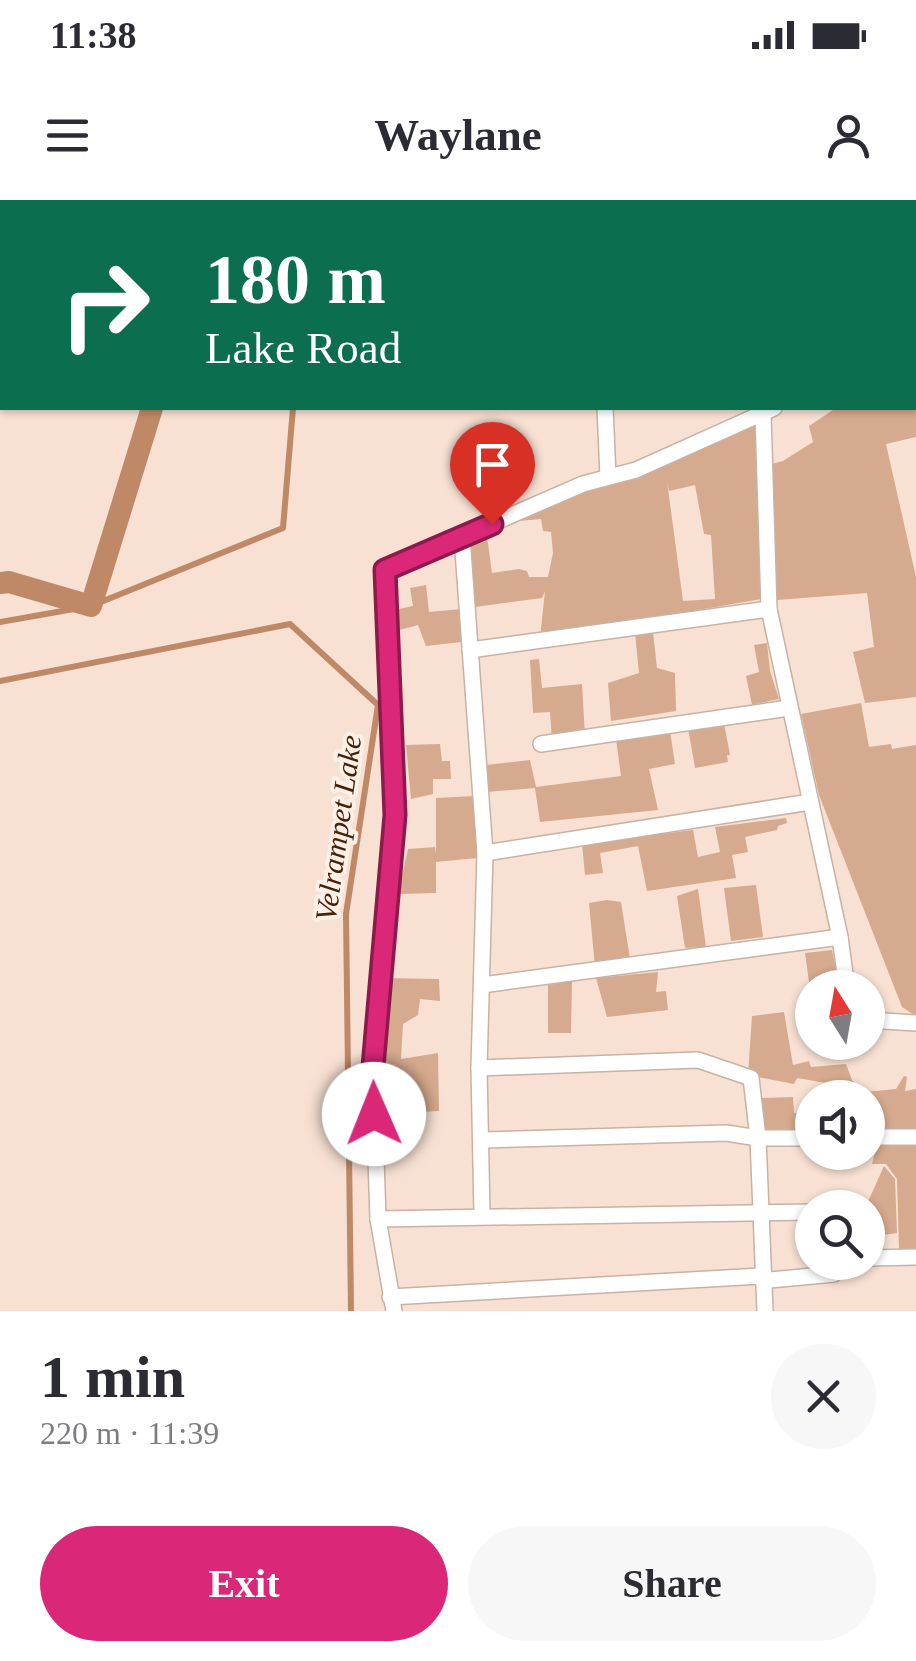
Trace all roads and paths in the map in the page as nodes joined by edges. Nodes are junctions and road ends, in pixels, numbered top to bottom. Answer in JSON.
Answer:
{"nodes":[{"id":1,"x":605,"y":410,"type":"edge"},
{"id":2,"x":768,"y":411,"type":"edge"},
{"id":3,"x":608,"y":476,"type":"junction"},
{"id":4,"x":462,"y":537,"type":"junction"},
{"id":5,"x":769,"y":609,"type":"junction"},
{"id":6,"x":470,"y":650,"type":"junction"},
{"id":7,"x":788,"y":708,"type":"junction"},
{"id":8,"x":541,"y":744,"type":"dead end"},
{"id":9,"x":810,"y":802,"type":"junction"},
{"id":10,"x":485,"y":853,"type":"junction"},
{"id":11,"x":840,"y":936,"type":"junction"},
{"id":12,"x":845,"y":970,"type":"edge"},
{"id":13,"x":482,"y":986,"type":"junction"},
{"id":14,"x":885,"y":1020,"type":"edge"},
{"id":15,"x":916,"y":1024,"type":"edge"},
{"id":16,"x":479,"y":1068,"type":"junction"},
{"id":17,"x":885,"y":1137,"type":"edge"},
{"id":18,"x":916,"y":1137,"type":"edge"},
{"id":19,"x":758,"y":1138,"type":"junction"},
{"id":20,"x":795,"y":1138,"type":"edge"},
{"id":21,"x":482,"y":1140,"type":"junction"},
{"id":22,"x":760,"y":1212,"type":"junction"},
{"id":23,"x":795,"y":1212,"type":"edge"},
{"id":24,"x":482,"y":1215,"type":"junction"},
{"id":25,"x":378,"y":1218,"type":"junction"},
{"id":26,"x":916,"y":1257,"type":"edge"},
{"id":27,"x":885,"y":1258,"type":"edge"},
{"id":28,"x":761,"y":1276,"type":"junction"},
{"id":29,"x":795,"y":1278,"type":"edge"},
{"id":30,"x":392,"y":1304,"type":"edge"},
{"id":31,"x":765,"y":1311,"type":"edge"}],
"edges":[{"from":1,"to":3,"type":"street"},
{"from":2,"to":3,"type":"street"},
{"from":2,"to":5,"type":"street"},
{"from":3,"to":4,"type":"street"},
{"from":4,"to":6,"type":"street"},
{"from":4,"to":25,"type":"street"},
{"from":5,"to":6,"type":"street"},
{"from":5,"to":7,"type":"street"},
{"from":6,"to":10,"type":"street"},
{"from":7,"to":8,"type":"street"},
{"from":7,"to":9,"type":"street"},
{"from":9,"to":10,"type":"street"},
{"from":9,"to":11,"type":"street"},
{"from":10,"to":13,"type":"street"},
{"from":11,"to":12,"type":"street"},
{"from":11,"to":13,"type":"street"},
{"from":13,"to":16,"type":"street"},
{"from":14,"to":15,"type":"street"},
{"from":16,"to":19,"type":"street"},
{"from":16,"to":21,"type":"street"},
{"from":17,"to":18,"type":"street"},
{"from":19,"to":20,"type":"street"},
{"from":19,"to":21,"type":"street"},
{"from":19,"to":22,"type":"street"},
{"from":21,"to":24,"type":"street"},
{"from":22,"to":23,"type":"street"},
{"from":22,"to":24,"type":"street"},
{"from":22,"to":28,"type":"street"},
{"from":24,"to":25,"type":"street"},
{"from":25,"to":30,"type":"street"},
{"from":26,"to":27,"type":"street"},
{"from":28,"to":29,"type":"street"},
{"from":28,"to":30,"type":"street"},
{"from":28,"to":31,"type":"street"}]}
